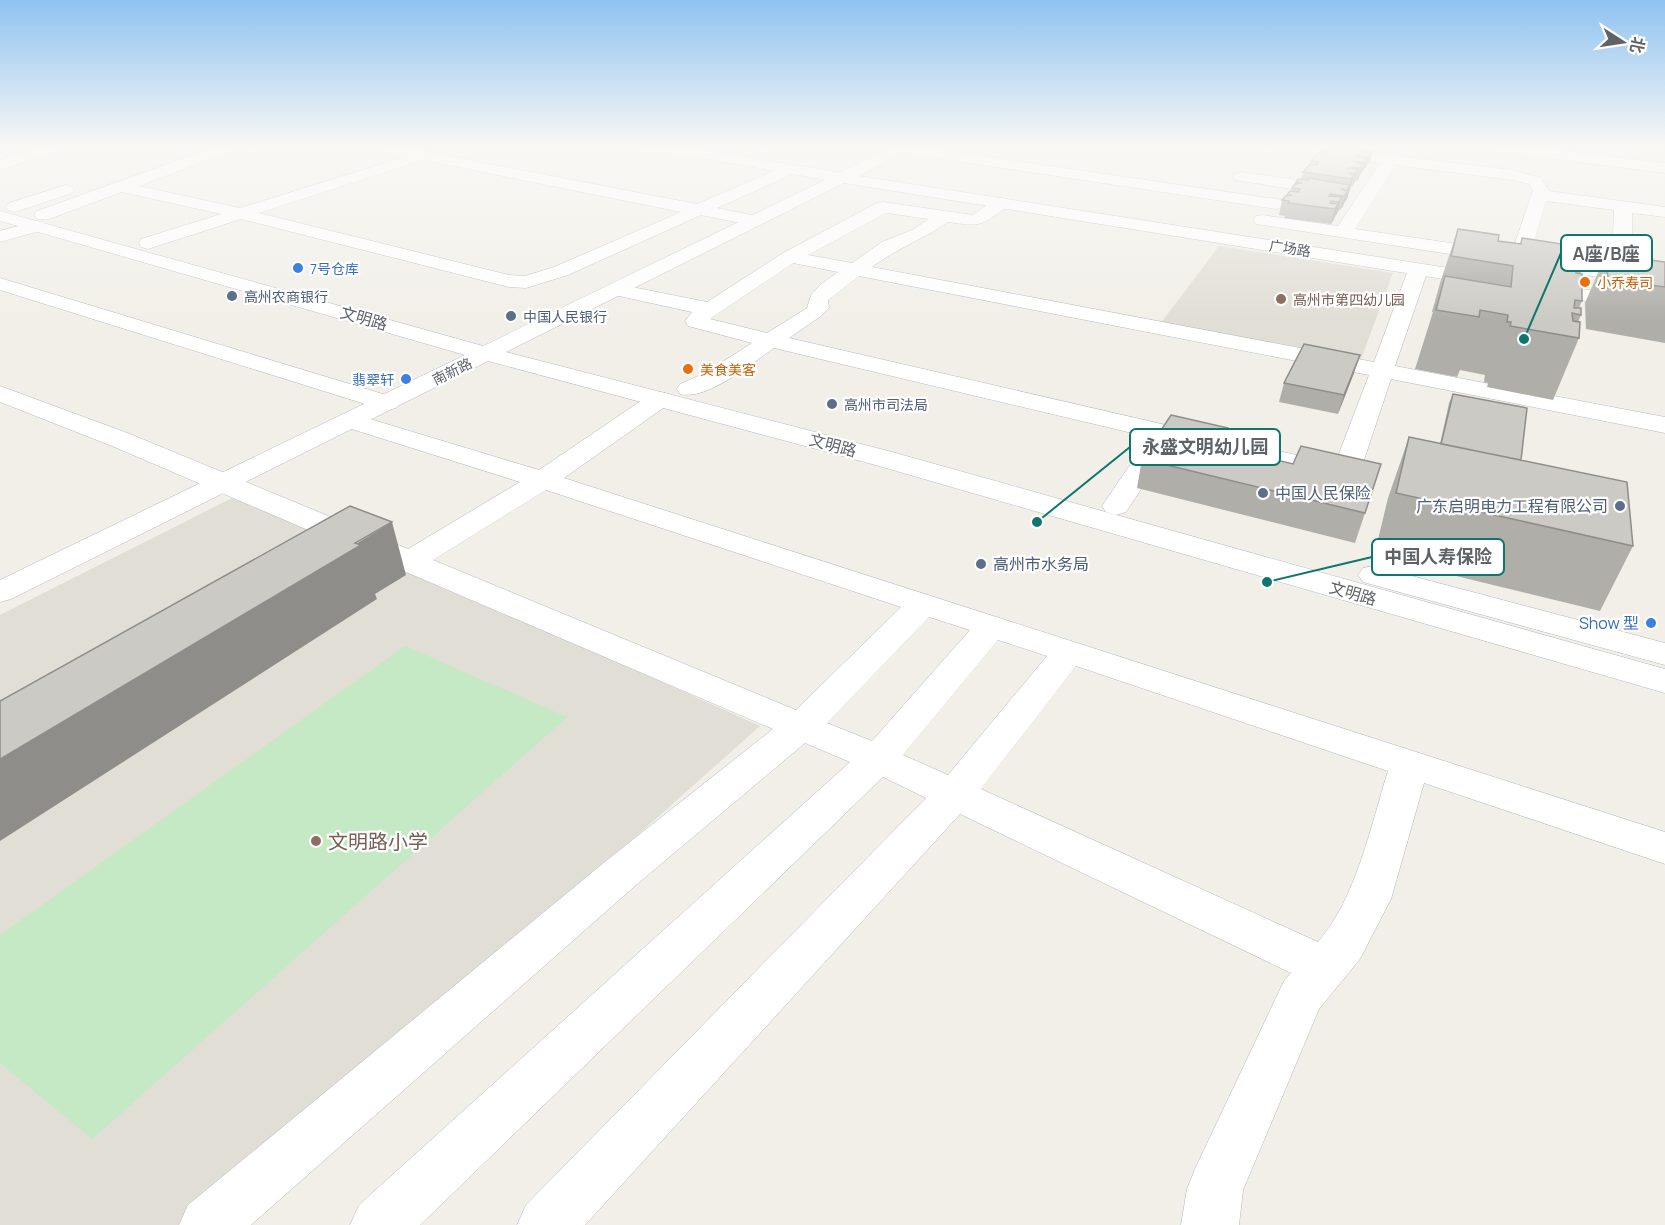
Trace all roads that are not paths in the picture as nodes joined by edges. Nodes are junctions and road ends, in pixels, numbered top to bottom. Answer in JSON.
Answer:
{"nodes":[{"id":1,"x":79,"y":205,"type":"edge"},
{"id":2,"x":206,"y":205,"type":"edge"},
{"id":3,"x":269,"y":205,"type":"edge"},
{"id":4,"x":673,"y":205,"type":"edge"},
{"id":5,"x":709,"y":205,"type":"edge"},
{"id":6,"x":787,"y":205,"type":"edge"},
{"id":7,"x":998,"y":205,"type":"edge"},
{"id":8,"x":1015,"y":205,"type":"edge"},
{"id":9,"x":1275,"y":205,"type":"edge"},
{"id":10,"x":1361,"y":205,"type":"edge"},
{"id":11,"x":1536,"y":205,"type":"edge"},
{"id":12,"x":1617,"y":205,"type":"edge"},
{"id":13,"x":210,"y":206,"type":"joint"},
{"id":14,"x":1623,"y":206,"type":"junction"},
{"id":15,"x":5,"y":209,"type":"edge"},
{"id":16,"x":698,"y":210,"type":"junction"},
{"id":17,"x":1665,"y":212,"type":"edge"},
{"id":18,"x":241,"y":214,"type":"junction"},
{"id":19,"x":946,"y":216,"type":"junction"},
{"id":20,"x":1262,"y":220,"type":"junction"},
{"id":21,"x":40,"y":221,"type":"junction"},
{"id":22,"x":755,"y":221,"type":"junction"},
{"id":23,"x":1343,"y":233,"type":"junction"},
{"id":24,"x":0,"y":237,"type":"edge"},
{"id":25,"x":1244,"y":241,"type":"junction"},
{"id":26,"x":148,"y":243,"type":"junction"},
{"id":27,"x":790,"y":256,"type":"junction"},
{"id":28,"x":1519,"y":260,"type":"junction"},
{"id":29,"x":855,"y":269,"type":"junction"},
{"id":30,"x":1418,"y":270,"type":"junction"},
{"id":31,"x":1500,"y":282,"type":"edge"},
{"id":32,"x":0,"y":284,"type":"edge"},
{"id":33,"x":1524,"y":286,"type":"edge"},
{"id":34,"x":617,"y":290,"type":"junction"},
{"id":35,"x":1665,"y":308,"type":"edge"},
{"id":36,"x":710,"y":309,"type":"junction"},
{"id":37,"x":773,"y":340,"type":"junction"},
{"id":38,"x":514,"y":341,"type":"junction"},
{"id":39,"x":489,"y":354,"type":"junction"},
{"id":40,"x":1381,"y":372,"type":"junction"},
{"id":41,"x":689,"y":389,"type":"junction"},
{"id":42,"x":0,"y":393,"type":"edge"},
{"id":43,"x":660,"y":399,"type":"junction"},
{"id":44,"x":387,"y":403,"type":"junction"},
{"id":45,"x":351,"y":421,"type":"junction"},
{"id":46,"x":1665,"y":425,"type":"edge"},
{"id":47,"x":1165,"y":432,"type":"junction"},
{"id":48,"x":543,"y":480,"type":"junction"},
{"id":49,"x":223,"y":484,"type":"junction"},
{"id":50,"x":1116,"y":506,"type":"junction"},
{"id":51,"x":408,"y":562,"type":"junction"},
{"id":52,"x":0,"y":592,"type":"edge"},
{"id":53,"x":924,"y":603,"type":"junction"},
{"id":54,"x":992,"y":626,"type":"junction"},
{"id":55,"x":1070,"y":651,"type":"junction"},
{"id":56,"x":1665,"y":654,"type":"edge"},
{"id":57,"x":1665,"y":681,"type":"edge"},
{"id":58,"x":801,"y":727,"type":"junction"},
{"id":59,"x":878,"y":759,"type":"junction"},
{"id":60,"x":1410,"y":764,"type":"junction"},
{"id":61,"x":955,"y":794,"type":"junction"},
{"id":62,"x":1665,"y":848,"type":"edge"},
{"id":63,"x":1326,"y":967,"type":"junction"},
{"id":64,"x":208,"y":1225,"type":"edge"},
{"id":65,"x":379,"y":1225,"type":"edge"},
{"id":66,"x":546,"y":1225,"type":"edge"},
{"id":67,"x":1210,"y":1225,"type":"edge"}],
"edges":[{"from":1,"to":21,"type":"street"},
{"from":2,"to":13,"type":"street"},
{"from":3,"to":18,"type":"street"},
{"from":4,"to":16,"type":"street"},
{"from":5,"to":16,"type":"street"},
{"from":6,"to":22,"type":"street","name":"南新路"},
{"from":7,"to":19,"type":"street"},
{"from":8,"to":25,"type":"street","name":"广场路"},
{"from":9,"to":20,"type":"street"},
{"from":10,"to":23,"type":"street"},
{"from":11,"to":28,"type":"street"},
{"from":12,"to":14,"type":"street"},
{"from":13,"to":18,"type":"street"},
{"from":14,"to":17,"type":"street"},
{"from":14,"to":28,"type":"street"},
{"from":15,"to":21,"type":"street","name":"文明路"},
{"from":16,"to":18,"type":"street"},
{"from":16,"to":22,"type":"street"},
{"from":18,"to":26,"type":"street"},
{"from":19,"to":27,"type":"street"},
{"from":19,"to":29,"type":"street"},
{"from":20,"to":23,"type":"street"},
{"from":20,"to":25,"type":"street"},
{"from":21,"to":24,"type":"street"},
{"from":21,"to":26,"type":"street","name":"文明路"},
{"from":21,"to":39,"type":"street","name":"文明路"},
{"from":22,"to":34,"type":"street","name":"南新路"},
{"from":23,"to":28,"type":"street"},
{"from":25,"to":30,"type":"street","name":"广场路"},
{"from":26,"to":38,"type":"street","name":"文明路"},
{"from":27,"to":29,"type":"street"},
{"from":27,"to":36,"type":"street"},
{"from":29,"to":37,"type":"street"},
{"from":29,"to":40,"type":"street"},
{"from":30,"to":31,"type":"street","name":"广场路"},
{"from":30,"to":40,"type":"street"},
{"from":32,"to":44,"type":"street"},
{"from":33,"to":35,"type":"street"},
{"from":34,"to":36,"type":"street"},
{"from":34,"to":38,"type":"street","name":"南新路"},
{"from":36,"to":37,"type":"street"},
{"from":37,"to":41,"type":"street"},
{"from":37,"to":47,"type":"street"},
{"from":38,"to":39,"type":"street","name":"南新路"},
{"from":38,"to":41,"type":"street","name":"文明路"},
{"from":39,"to":43,"type":"street","name":"文明路"},
{"from":39,"to":44,"type":"street","name":"南新路"},
{"from":40,"to":46,"type":"street"},
{"from":40,"to":47,"type":"street"},
{"from":41,"to":50,"type":"street","name":"文明路"},
{"from":42,"to":49,"type":"street"},
{"from":43,"to":48,"type":"street"},
{"from":43,"to":57,"type":"street","name":"文明路"},
{"from":44,"to":45,"type":"street","name":"南新路"},
{"from":45,"to":48,"type":"street"},
{"from":45,"to":49,"type":"street","name":"南新路"},
{"from":47,"to":50,"type":"street"},
{"from":48,"to":51,"type":"street"},
{"from":48,"to":53,"type":"street"},
{"from":49,"to":51,"type":"street"},
{"from":49,"to":52,"type":"street","name":"南新路"},
{"from":50,"to":56,"type":"street","name":"文明路"},
{"from":51,"to":58,"type":"street"},
{"from":53,"to":54,"type":"street"},
{"from":53,"to":58,"type":"street"},
{"from":54,"to":55,"type":"street"},
{"from":54,"to":59,"type":"street"},
{"from":55,"to":60,"type":"street"},
{"from":55,"to":61,"type":"street"},
{"from":58,"to":59,"type":"street"},
{"from":58,"to":64,"type":"street"},
{"from":59,"to":61,"type":"street"},
{"from":59,"to":65,"type":"street"},
{"from":60,"to":62,"type":"street"},
{"from":60,"to":63,"type":"street"},
{"from":61,"to":63,"type":"street"},
{"from":61,"to":66,"type":"street"},
{"from":63,"to":67,"type":"street"}]}
